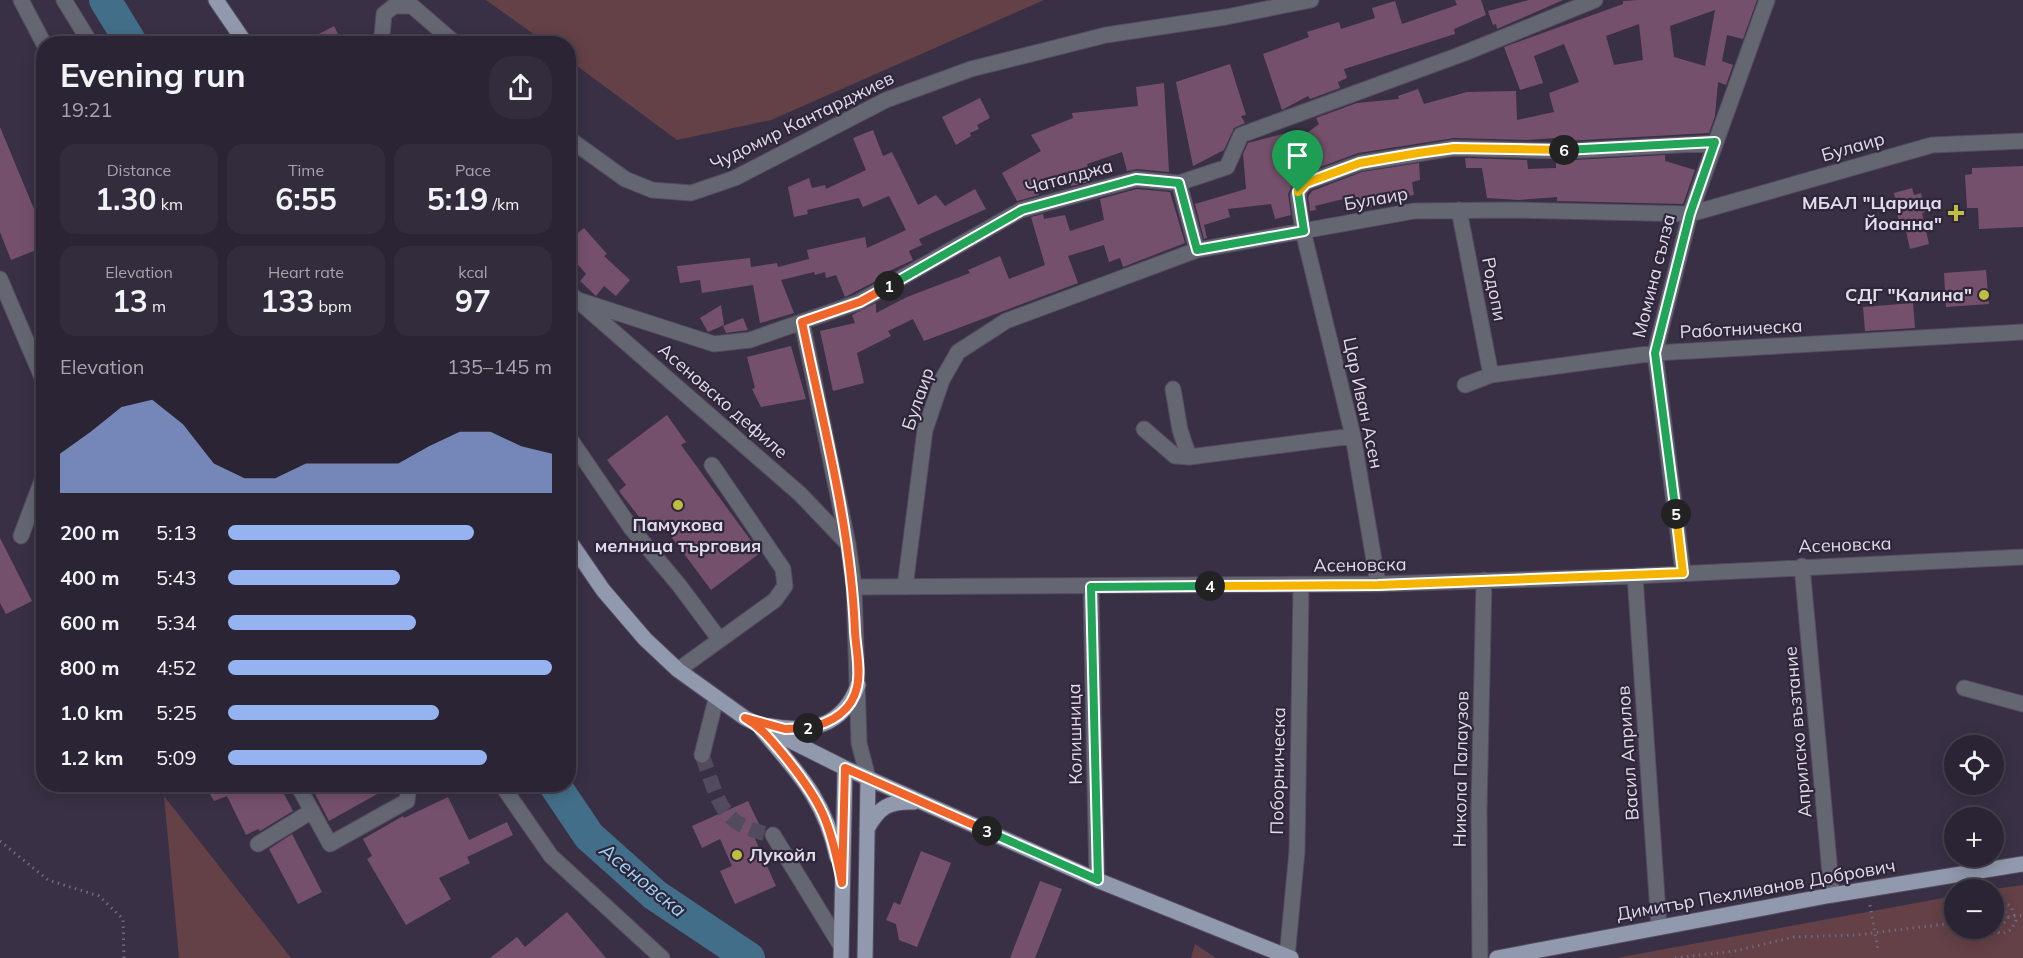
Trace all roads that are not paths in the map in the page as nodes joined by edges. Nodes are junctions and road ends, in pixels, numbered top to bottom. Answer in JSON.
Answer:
{"nodes":[{"id":1,"x":21,"y":0,"type":"edge"},
{"id":2,"x":64,"y":0,"type":"edge"},
{"id":3,"x":216,"y":0,"type":"edge"},
{"id":4,"x":1311,"y":0,"type":"edge"},
{"id":5,"x":1595,"y":0,"type":"edge"},
{"id":6,"x":1767,"y":0,"type":"edge"},
{"id":7,"x":40,"y":36,"type":"edge"},
{"id":8,"x":86,"y":36,"type":"edge"},
{"id":9,"x":241,"y":36,"type":"edge"},
{"id":10,"x":382,"y":36,"type":"edge"},
{"id":11,"x":447,"y":36,"type":"edge"},
{"id":12,"x":2023,"y":141,"type":"edge"},
{"id":13,"x":1715,"y":142,"type":"junction"},
{"id":14,"x":576,"y":144,"type":"edge"},
{"id":15,"x":1179,"y":183,"type":"junction"},
{"id":16,"x":1458,"y":210,"type":"junction"},
{"id":17,"x":1690,"y":214,"type":"junction"},
{"id":18,"x":1304,"y":231,"type":"junction"},
{"id":19,"x":1197,"y":250,"type":"junction"},
{"id":20,"x":0,"y":279,"type":"edge"},
{"id":21,"x":576,"y":297,"type":"edge"},
{"id":22,"x":576,"y":299,"type":"edge"},
{"id":23,"x":802,"y":322,"type":"junction"},
{"id":24,"x":2023,"y":332,"type":"edge"},
{"id":25,"x":1655,"y":353,"type":"junction"},
{"id":26,"x":36,"y":363,"type":"edge"},
{"id":27,"x":1491,"y":375,"type":"junction"},
{"id":28,"x":1465,"y":385,"type":"dead end"},
{"id":29,"x":1173,"y":388,"type":"dead end"},
{"id":30,"x":1144,"y":429,"type":"dead end"},
{"id":31,"x":1353,"y":436,"type":"junction"},
{"id":32,"x":576,"y":448,"type":"edge"},
{"id":33,"x":1189,"y":458,"type":"junction"},
{"id":34,"x":712,"y":465,"type":"dead end"},
{"id":35,"x":36,"y":496,"type":"edge"},
{"id":36,"x":21,"y":536,"type":"dead end"},
{"id":37,"x":848,"y":544,"type":"junction"},
{"id":38,"x":576,"y":550,"type":"edge"},
{"id":39,"x":2023,"y":557,"type":"edge"},
{"id":40,"x":1802,"y":566,"type":"junction"},
{"id":41,"x":1683,"y":573,"type":"junction"},
{"id":42,"x":1635,"y":576,"type":"junction"},
{"id":43,"x":1484,"y":580,"type":"junction"},
{"id":44,"x":1378,"y":585,"type":"junction"},
{"id":45,"x":1301,"y":586,"type":"junction"},
{"id":46,"x":854,"y":587,"type":"junction"},
{"id":47,"x":905,"y":587,"type":"junction"},
{"id":48,"x":1091,"y":587,"type":"junction"},
{"id":49,"x":720,"y":640,"type":"junction"},
{"id":50,"x":678,"y":670,"type":"junction"},
{"id":51,"x":858,"y":686,"type":"junction"},
{"id":52,"x":1964,"y":688,"type":"dead end"},
{"id":53,"x":716,"y":699,"type":"junction"},
{"id":54,"x":2023,"y":704,"type":"edge"},
{"id":55,"x":745,"y":718,"type":"junction"},
{"id":56,"x":759,"y":726,"type":"junction"},
{"id":57,"x":859,"y":743,"type":"junction"},
{"id":58,"x":702,"y":755,"type":"tunnel mouth"},
{"id":59,"x":845,"y":768,"type":"junction"},
{"id":60,"x":868,"y":778,"type":"junction"},
{"id":61,"x":301,"y":792,"type":"edge"},
{"id":62,"x":408,"y":792,"type":"edge"},
{"id":63,"x":507,"y":792,"type":"edge"},
{"id":64,"x":923,"y":803,"type":"junction"},
{"id":65,"x":312,"y":811,"type":"junction"},
{"id":66,"x":866,"y":831,"type":"junction"},
{"id":67,"x":773,"y":835,"type":"tunnel mouth"},
{"id":68,"x":258,"y":844,"type":"dead end"},
{"id":69,"x":2023,"y":864,"type":"edge"},
{"id":70,"x":1098,"y":880,"type":"junction"},
{"id":71,"x":842,"y":883,"type":"junction"},
{"id":72,"x":1832,"y":895,"type":"junction"},
{"id":73,"x":1659,"y":927,"type":"junction"},
{"id":74,"x":841,"y":952,"type":"edge"},
{"id":75,"x":662,"y":958,"type":"edge"},
{"id":76,"x":864,"y":958,"type":"edge"},
{"id":77,"x":1289,"y":958,"type":"edge"},
{"id":78,"x":1480,"y":958,"type":"edge"},
{"id":79,"x":1497,"y":958,"type":"edge"}],
"edges":[{"from":1,"to":7,"type":"street"},
{"from":2,"to":8,"type":"street"},
{"from":3,"to":9,"type":"main road"},
{"from":4,"to":14,"type":"street","name":"Чудомир Кантарджиев"},
{"from":5,"to":15,"type":"street","name":"Чаталджа"},
{"from":6,"to":13,"type":"street","name":"Момина сълза"},
{"from":10,"to":11,"type":"street"},
{"from":12,"to":17,"type":"street","name":"Булаир"},
{"from":13,"to":17,"type":"street","name":"Момина сълза"},
{"from":13,"to":18,"type":"street","name":"Цар Иван Асен"},
{"from":15,"to":19,"type":"street"},
{"from":15,"to":23,"type":"street","name":"Чаталджа"},
{"from":16,"to":17,"type":"street","name":"Булаир"},
{"from":16,"to":18,"type":"street","name":"Булаир"},
{"from":16,"to":27,"type":"street","name":"Родопи"},
{"from":17,"to":25,"type":"street","name":"Момина сълза"},
{"from":18,"to":19,"type":"street","name":"Булаир"},
{"from":18,"to":31,"type":"street","name":"Цар Иван Асен"},
{"from":19,"to":47,"type":"street","name":"Булаир"},
{"from":20,"to":26,"type":"street"},
{"from":21,"to":23,"type":"street","name":"Чаталджа"},
{"from":22,"to":37,"type":"street","name":"Асеновско дефиле"},
{"from":23,"to":37,"type":"street"},
{"from":24,"to":25,"type":"street","name":"Работническа"},
{"from":25,"to":27,"type":"street","name":"Работническа"},
{"from":25,"to":41,"type":"street","name":"Момина сълза"},
{"from":27,"to":28,"type":"street","name":"Работническа"},
{"from":29,"to":33,"type":"street"},
{"from":30,"to":33,"type":"street"},
{"from":31,"to":33,"type":"street"},
{"from":31,"to":44,"type":"street","name":"Цар Иван Асен"},
{"from":32,"to":49,"type":"street"},
{"from":34,"to":49,"type":"street"},
{"from":35,"to":36,"type":"street"},
{"from":37,"to":46,"type":"street"},
{"from":38,"to":50,"type":"main road"},
{"from":39,"to":40,"type":"street","name":"Асеновска"},
{"from":40,"to":41,"type":"street","name":"Асеновска"},
{"from":40,"to":72,"type":"street","name":"Априлско възтание"},
{"from":41,"to":42,"type":"street","name":"Асеновска"},
{"from":42,"to":43,"type":"street","name":"Асеновска"},
{"from":42,"to":73,"type":"street","name":"Васил Априлов"},
{"from":43,"to":44,"type":"street","name":"Асеновска"},
{"from":43,"to":78,"type":"street","name":"Никола Палаузов"},
{"from":44,"to":45,"type":"street","name":"Асеновска"},
{"from":45,"to":48,"type":"street","name":"Асеновска"},
{"from":45,"to":77,"type":"street","name":"Поборническа"},
{"from":46,"to":47,"type":"street","name":"Асеновска"},
{"from":46,"to":51,"type":"street"},
{"from":47,"to":48,"type":"street","name":"Асеновска"},
{"from":48,"to":70,"type":"street","name":"Колишница"},
{"from":49,"to":50,"type":"street"},
{"from":50,"to":53,"type":"main road"},
{"from":51,"to":55,"type":"main road"},
{"from":51,"to":57,"type":"street"},
{"from":52,"to":54,"type":"street"},
{"from":53,"to":55,"type":"main road"},
{"from":53,"to":58,"type":"street"},
{"from":55,"to":56,"type":"main road"},
{"from":56,"to":59,"type":"main road"},
{"from":56,"to":71,"type":"main road"},
{"from":57,"to":59,"type":"street"},
{"from":57,"to":60,"type":"street"},
{"from":59,"to":60,"type":"main road"},
{"from":59,"to":71,"type":"main road"},
{"from":60,"to":64,"type":"main road"},
{"from":60,"to":66,"type":"main road"},
{"from":61,"to":65,"type":"street"},
{"from":62,"to":65,"type":"street"},
{"from":63,"to":75,"type":"street"},
{"from":64,"to":66,"type":"main road"},
{"from":64,"to":70,"type":"main road"},
{"from":65,"to":68,"type":"street"},
{"from":66,"to":76,"type":"main road"},
{"from":67,"to":74,"type":"street"},
{"from":69,"to":72,"type":"main road","name":"Димитър Пехливанов Добрович"},
{"from":70,"to":77,"type":"main road"},
{"from":71,"to":74,"type":"main road"},
{"from":72,"to":73,"type":"main road","name":"Димитър Пехливанов Добрович"},
{"from":73,"to":79,"type":"main road","name":"Димитър Пехливанов Добрович"}]}
